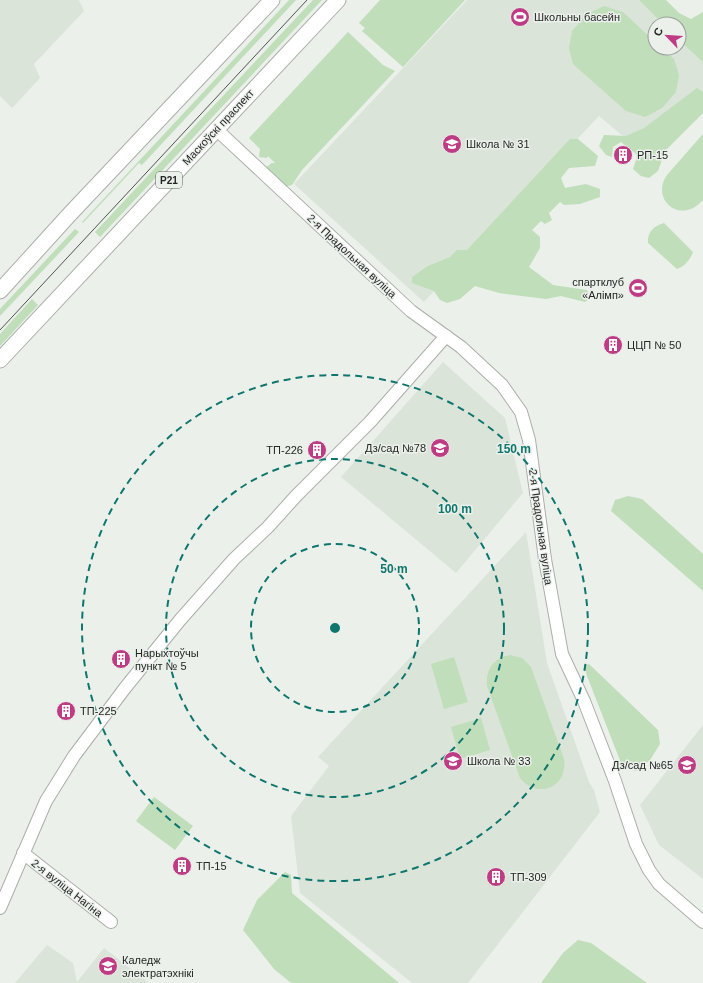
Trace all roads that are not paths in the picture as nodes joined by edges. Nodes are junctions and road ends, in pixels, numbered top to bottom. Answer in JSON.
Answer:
{"nodes":[{"id":1,"x":272,"y":0,"type":"edge"},
{"id":2,"x":338,"y":0,"type":"edge"},
{"id":3,"x":216,"y":129,"type":"junction"},
{"id":4,"x":0,"y":291,"type":"edge"},
{"id":5,"x":446,"y":336,"type":"junction"},
{"id":6,"x":0,"y":360,"type":"edge"},
{"id":7,"x":23,"y":853,"type":"junction"},
{"id":8,"x":0,"y":908,"type":"edge"},
{"id":9,"x":111,"y":922,"type":"dead end"},
{"id":10,"x":703,"y":922,"type":"edge"}],
"edges":[{"from":1,"to":4,"type":"main road"},
{"from":2,"to":3,"type":"main road","name":"Маскоўскі праспект","number":"Р21"},
{"from":3,"to":5,"type":"street","name":"2-я Прадольная вуліца"},
{"from":3,"to":6,"type":"main road","name":"Маскоўскі праспект","number":"Р21"},
{"from":5,"to":7,"type":"street"},
{"from":5,"to":10,"type":"street","name":"2-я Прадольная вуліца"},
{"from":7,"to":8,"type":"street"},
{"from":7,"to":9,"type":"street","name":"2-я вуліца Нагіна"}]}
